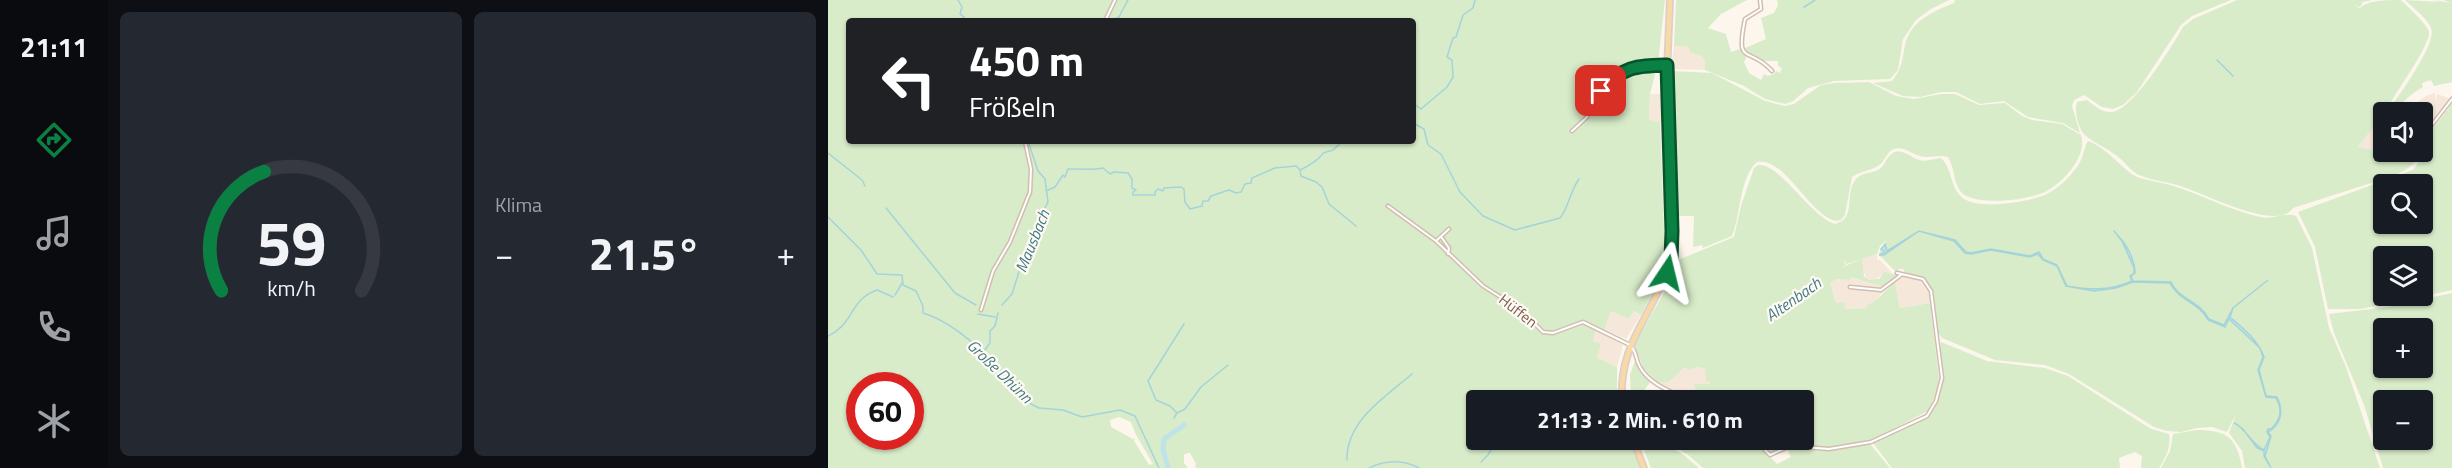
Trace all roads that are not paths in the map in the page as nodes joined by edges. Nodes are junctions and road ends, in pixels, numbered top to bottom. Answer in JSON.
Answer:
{"nodes":[{"id":1,"x":1115,"y":0,"type":"edge"},
{"id":2,"x":1670,"y":0,"type":"edge"},
{"id":3,"x":1760,"y":0,"type":"edge"},
{"id":4,"x":1106,"y":18,"type":"edge"},
{"id":5,"x":1667,"y":69,"type":"junction"},
{"id":6,"x":1772,"y":71,"type":"dead end"},
{"id":7,"x":2452,"y":99,"type":"edge"},
{"id":8,"x":2433,"y":124,"type":"edge"},
{"id":9,"x":1572,"y":131,"type":"dead end"},
{"id":10,"x":1026,"y":144,"type":"edge"},
{"id":11,"x":1388,"y":206,"type":"dead end"},
{"id":12,"x":1449,"y":229,"type":"dead end"},
{"id":13,"x":1442,"y":238,"type":"junction"},
{"id":14,"x":1436,"y":241,"type":"junction"},
{"id":15,"x":1448,"y":254,"type":"junction"},
{"id":16,"x":1897,"y":273,"type":"dead end"},
{"id":17,"x":1901,"y":274,"type":"junction"},
{"id":18,"x":1850,"y":287,"type":"dead end"},
{"id":19,"x":981,"y":310,"type":"dead end"},
{"id":20,"x":1630,"y":345,"type":"junction"},
{"id":21,"x":1636,"y":358,"type":"junction"},
{"id":22,"x":1632,"y":360,"type":"dead end"},
{"id":23,"x":1622,"y":390,"type":"edge"},
{"id":24,"x":1669,"y":390,"type":"edge"},
{"id":25,"x":1814,"y":448,"type":"edge"},
{"id":26,"x":1637,"y":450,"type":"edge"},
{"id":27,"x":1766,"y":450,"type":"edge"},
{"id":28,"x":1780,"y":450,"type":"edge"},
{"id":29,"x":1644,"y":468,"type":"edge"}],
"edges":[{"from":1,"to":4,"type":"street"},
{"from":2,"to":5,"type":"main road"},
{"from":3,"to":6,"type":"street"},
{"from":5,"to":9,"type":"street"},
{"from":5,"to":20,"type":"main road"},
{"from":7,"to":8,"type":"street"},
{"from":10,"to":19,"type":"street"},
{"from":11,"to":14,"type":"street","name":"Hüffen"},
{"from":12,"to":13,"type":"street"},
{"from":13,"to":14,"type":"street"},
{"from":13,"to":15,"type":"street","name":"Hüffen"},
{"from":14,"to":15,"type":"street","name":"Hüffen"},
{"from":15,"to":20,"type":"street","name":"Hüffen"},
{"from":16,"to":17,"type":"street"},
{"from":17,"to":18,"type":"street"},
{"from":17,"to":25,"type":"street"},
{"from":20,"to":21,"type":"street"},
{"from":20,"to":23,"type":"main road"},
{"from":21,"to":22,"type":"street"},
{"from":21,"to":24,"type":"street"},
{"from":26,"to":29,"type":"main road"},
{"from":27,"to":28,"type":"street"}]}
